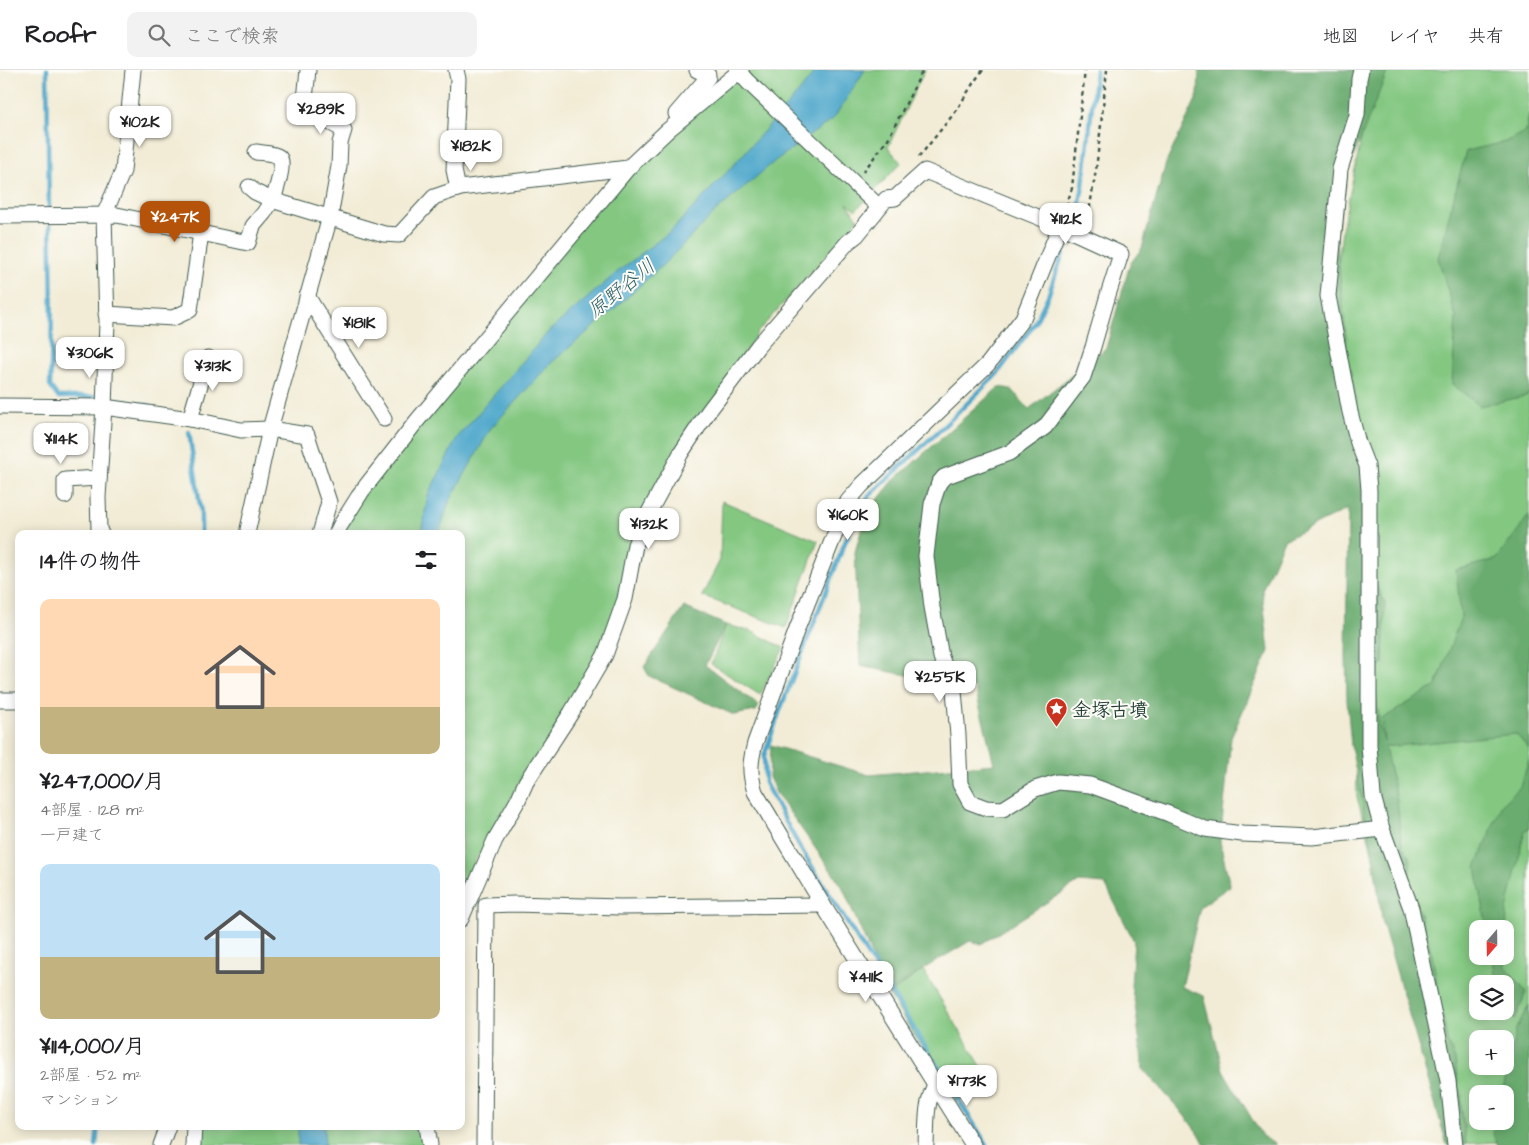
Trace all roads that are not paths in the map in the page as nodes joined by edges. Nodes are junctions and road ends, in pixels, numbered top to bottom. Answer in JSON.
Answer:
{"nodes":[{"id":1,"x":134,"y":70,"type":"edge"},
{"id":2,"x":308,"y":70,"type":"edge"},
{"id":3,"x":456,"y":70,"type":"edge"},
{"id":4,"x":697,"y":70,"type":"edge"},
{"id":5,"x":1361,"y":70,"type":"edge"},
{"id":6,"x":741,"y":74,"type":"edge"},
{"id":7,"x":666,"y":132,"type":"junction"},
{"id":8,"x":256,"y":152,"type":"dead end"},
{"id":9,"x":628,"y":168,"type":"junction"},
{"id":10,"x":248,"y":187,"type":"dead end"},
{"id":11,"x":458,"y":189,"type":"junction"},
{"id":12,"x":273,"y":200,"type":"junction"},
{"id":13,"x":879,"y":207,"type":"junction"},
{"id":14,"x":104,"y":215,"type":"junction"},
{"id":15,"x":0,"y":216,"type":"edge"},
{"id":16,"x":330,"y":217,"type":"junction"},
{"id":17,"x":1060,"y":226,"type":"junction"},
{"id":18,"x":201,"y":233,"type":"junction"},
{"id":19,"x":307,"y":296,"type":"junction"},
{"id":20,"x":106,"y":314,"type":"junction"},
{"id":21,"x":208,"y":358,"type":"dead end"},
{"id":22,"x":0,"y":406,"type":"edge"},
{"id":23,"x":104,"y":407,"type":"junction"},
{"id":24,"x":190,"y":418,"type":"junction"},
{"id":25,"x":384,"y":418,"type":"dead end"},
{"id":26,"x":270,"y":429,"type":"junction"},
{"id":27,"x":99,"y":478,"type":"junction"},
{"id":28,"x":65,"y":496,"type":"dead end"},
{"id":29,"x":248,"y":529,"type":"dead end"},
{"id":30,"x":99,"y":530,"type":"edge"},
{"id":31,"x":321,"y":530,"type":"edge"},
{"id":32,"x":338,"y":530,"type":"edge"},
{"id":33,"x":0,"y":700,"type":"edge"},
{"id":34,"x":15,"y":700,"type":"edge"},
{"id":35,"x":1382,"y":829,"type":"junction"},
{"id":36,"x":823,"y":905,"type":"junction"},
{"id":37,"x":465,"y":910,"type":"edge"},
{"id":38,"x":935,"y":1085,"type":"junction"},
{"id":39,"x":167,"y":1130,"type":"edge"},
{"id":40,"x":194,"y":1130,"type":"edge"},
{"id":41,"x":428,"y":1130,"type":"edge"},
{"id":42,"x":161,"y":1145,"type":"edge"},
{"id":43,"x":193,"y":1145,"type":"edge"},
{"id":44,"x":430,"y":1145,"type":"edge"},
{"id":45,"x":484,"y":1145,"type":"edge"},
{"id":46,"x":926,"y":1145,"type":"edge"},
{"id":47,"x":973,"y":1145,"type":"edge"},
{"id":48,"x":1455,"y":1145,"type":"edge"}],
"edges":[{"from":1,"to":14,"type":"street"},
{"from":2,"to":16,"type":"street"},
{"from":3,"to":11,"type":"street"},
{"from":4,"to":7,"type":"street"},
{"from":5,"to":35,"type":"street"},
{"from":6,"to":7,"type":"street"},
{"from":6,"to":13,"type":"street"},
{"from":7,"to":9,"type":"street"},
{"from":8,"to":12,"type":"street"},
{"from":9,"to":11,"type":"street"},
{"from":9,"to":32,"type":"street"},
{"from":10,"to":12,"type":"street"},
{"from":11,"to":16,"type":"street"},
{"from":12,"to":16,"type":"street"},
{"from":12,"to":18,"type":"street"},
{"from":13,"to":17,"type":"street"},
{"from":13,"to":37,"type":"street"},
{"from":14,"to":15,"type":"street"},
{"from":14,"to":18,"type":"street"},
{"from":14,"to":20,"type":"street"},
{"from":16,"to":19,"type":"street"},
{"from":17,"to":35,"type":"street"},
{"from":17,"to":36,"type":"street"},
{"from":18,"to":20,"type":"street"},
{"from":19,"to":25,"type":"street"},
{"from":19,"to":26,"type":"street"},
{"from":20,"to":23,"type":"street"},
{"from":21,"to":24,"type":"street"},
{"from":22,"to":23,"type":"street"},
{"from":23,"to":24,"type":"street"},
{"from":23,"to":27,"type":"street"},
{"from":24,"to":26,"type":"street"},
{"from":26,"to":29,"type":"street"},
{"from":26,"to":31,"type":"street"},
{"from":27,"to":28,"type":"street"},
{"from":27,"to":30,"type":"street"},
{"from":33,"to":34,"type":"street"},
{"from":35,"to":48,"type":"street"},
{"from":36,"to":38,"type":"street"},
{"from":36,"to":45,"type":"street"},
{"from":38,"to":46,"type":"street"},
{"from":38,"to":47,"type":"street"},
{"from":39,"to":42,"type":"street"},
{"from":40,"to":43,"type":"street"},
{"from":41,"to":44,"type":"street"}]}
